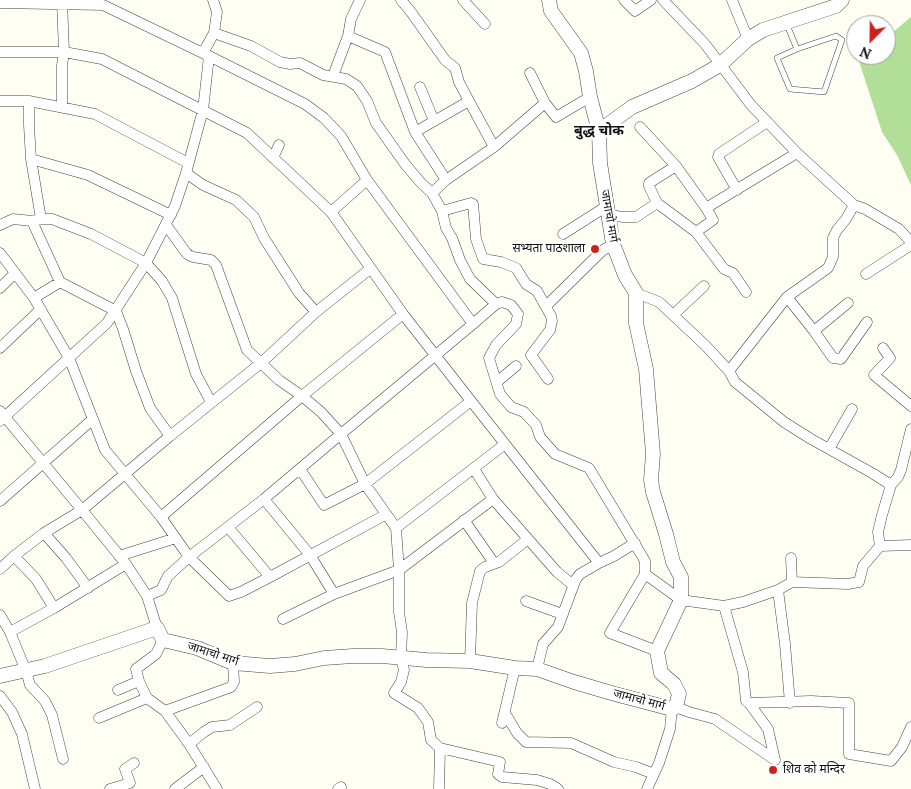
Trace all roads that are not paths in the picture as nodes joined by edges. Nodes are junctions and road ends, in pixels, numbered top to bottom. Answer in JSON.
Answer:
{"nodes":[{"id":1,"x":213,"y":0,"type":"edge"},
{"id":2,"x":360,"y":0,"type":"edge"},
{"id":3,"x":401,"y":0,"type":"edge"},
{"id":4,"x":463,"y":0,"type":"edge"},
{"id":5,"x":549,"y":0,"type":"edge"},
{"id":6,"x":624,"y":0,"type":"edge"},
{"id":7,"x":651,"y":0,"type":"edge"},
{"id":8,"x":663,"y":0,"type":"edge"},
{"id":9,"x":732,"y":0,"type":"edge"},
{"id":10,"x":62,"y":2,"type":"edge"},
{"id":11,"x":837,"y":2,"type":"edge"},
{"id":12,"x":0,"y":3,"type":"edge"},
{"id":13,"x":786,"y":22,"type":"junction"},
{"id":14,"x":485,"y":24,"type":"dead end"},
{"id":15,"x":214,"y":33,"type":"junction"},
{"id":16,"x":348,"y":36,"type":"junction"},
{"id":17,"x":748,"y":39,"type":"junction"},
{"id":18,"x":797,"y":49,"type":"junction"},
{"id":19,"x":0,"y":52,"type":"edge"},
{"id":20,"x":64,"y":52,"type":"junction"},
{"id":21,"x":206,"y":54,"type":"junction"},
{"id":22,"x":720,"y":66,"type":"junction"},
{"id":23,"x":530,"y":72,"type":"dead end"},
{"id":24,"x":333,"y":76,"type":"junction"},
{"id":25,"x":420,"y":87,"type":"dead end"},
{"id":26,"x":590,"y":97,"type":"junction"},
{"id":27,"x":0,"y":101,"type":"edge"},
{"id":28,"x":29,"y":101,"type":"junction"},
{"id":29,"x":468,"y":101,"type":"junction"},
{"id":30,"x":545,"y":103,"type":"junction"},
{"id":31,"x":62,"y":107,"type":"junction"},
{"id":32,"x":203,"y":110,"type":"junction"},
{"id":33,"x":434,"y":121,"type":"junction"},
{"id":34,"x":767,"y":122,"type":"junction"},
{"id":35,"x":640,"y":126,"type":"dead end"},
{"id":36,"x":599,"y":131,"type":"junction"},
{"id":37,"x":415,"y":132,"type":"junction"},
{"id":38,"x":279,"y":145,"type":"dead end"},
{"id":39,"x":494,"y":147,"type":"junction"},
{"id":40,"x":797,"y":154,"type":"junction"},
{"id":41,"x":273,"y":158,"type":"junction"},
{"id":42,"x":31,"y":159,"type":"junction"},
{"id":43,"x":676,"y":166,"type":"junction"},
{"id":44,"x":187,"y":168,"type":"junction"},
{"id":45,"x":367,"y":180,"type":"junction"},
{"id":46,"x":446,"y":180,"type":"junction"},
{"id":47,"x":737,"y":190,"type":"junction"},
{"id":48,"x":432,"y":193,"type":"junction"},
{"id":49,"x":657,"y":203,"type":"junction"},
{"id":50,"x":854,"y":205,"type":"junction"},
{"id":51,"x":706,"y":208,"type":"junction"},
{"id":52,"x":608,"y":210,"type":"junction"},
{"id":53,"x":442,"y":211,"type":"junction"},
{"id":54,"x":330,"y":212,"type":"junction"},
{"id":55,"x":37,"y":220,"type":"junction"},
{"id":56,"x":168,"y":220,"type":"junction"},
{"id":57,"x":0,"y":225,"type":"edge"},
{"id":58,"x":696,"y":232,"type":"junction"},
{"id":59,"x":562,"y":234,"type":"dead end"},
{"id":60,"x":613,"y":244,"type":"junction"},
{"id":61,"x":911,"y":244,"type":"edge"},
{"id":62,"x":0,"y":253,"type":"edge"},
{"id":63,"x":146,"y":263,"type":"junction"},
{"id":64,"x":370,"y":269,"type":"junction"},
{"id":65,"x":15,"y":273,"type":"junction"},
{"id":66,"x":866,"y":274,"type":"dead end"},
{"id":67,"x":60,"y":282,"type":"junction"},
{"id":68,"x":704,"y":286,"type":"dead end"},
{"id":69,"x":0,"y":288,"type":"edge"},
{"id":70,"x":746,"y":292,"type":"dead end"},
{"id":71,"x":636,"y":293,"type":"junction"},
{"id":72,"x":786,"y":297,"type":"junction"},
{"id":73,"x":34,"y":298,"type":"junction"},
{"id":74,"x":848,"y":303,"type":"dead end"},
{"id":75,"x":496,"y":304,"type":"junction"},
{"id":76,"x":546,"y":306,"type":"junction"},
{"id":77,"x":40,"y":309,"type":"junction"},
{"id":78,"x":116,"y":311,"type":"junction"},
{"id":79,"x":316,"y":312,"type":"junction"},
{"id":80,"x":403,"y":314,"type":"junction"},
{"id":81,"x":673,"y":315,"type":"junction"},
{"id":82,"x":867,"y":322,"type":"dead end"},
{"id":83,"x":473,"y":324,"type":"junction"},
{"id":84,"x":814,"y":331,"type":"junction"},
{"id":85,"x":0,"y":348,"type":"edge"},
{"id":86,"x":883,"y":348,"type":"dead end"},
{"id":87,"x":436,"y":355,"type":"junction"},
{"id":88,"x":69,"y":358,"type":"junction"},
{"id":89,"x":261,"y":363,"type":"junction"},
{"id":90,"x":516,"y":366,"type":"dead end"},
{"id":91,"x":728,"y":371,"type":"junction"},
{"id":92,"x":548,"y":379,"type":"dead end"},
{"id":93,"x":497,"y":382,"type":"junction"},
{"id":94,"x":302,"y":396,"type":"junction"},
{"id":95,"x":471,"y":401,"type":"junction"},
{"id":96,"x":211,"y":402,"type":"junction"},
{"id":97,"x":911,"y":406,"type":"edge"},
{"id":98,"x":852,"y":409,"type":"dead end"},
{"id":99,"x":2,"y":416,"type":"edge"},
{"id":100,"x":93,"y":419,"type":"junction"},
{"id":101,"x":911,"y":429,"type":"edge"},
{"id":102,"x":341,"y":434,"type":"junction"},
{"id":103,"x":170,"y":436,"type":"junction"},
{"id":104,"x":505,"y":444,"type":"junction"},
{"id":105,"x":829,"y":449,"type":"junction"},
{"id":106,"x":42,"y":464,"type":"junction"},
{"id":107,"x":300,"y":469,"type":"junction"},
{"id":108,"x":474,"y":469,"type":"junction"},
{"id":109,"x":125,"y":475,"type":"junction"},
{"id":110,"x":365,"y":484,"type":"junction"},
{"id":111,"x":891,"y":485,"type":"junction"},
{"id":112,"x":264,"y":499,"type":"junction"},
{"id":113,"x":493,"y":499,"type":"junction"},
{"id":114,"x":0,"y":502,"type":"edge"},
{"id":115,"x":82,"y":510,"type":"junction"},
{"id":116,"x":385,"y":514,"type":"junction"},
{"id":117,"x":161,"y":517,"type":"junction"},
{"id":118,"x":464,"y":520,"type":"junction"},
{"id":119,"x":228,"y":527,"type":"junction"},
{"id":120,"x":396,"y":528,"type":"junction"},
{"id":121,"x":44,"y":533,"type":"junction"},
{"id":122,"x":176,"y":538,"type":"junction"},
{"id":123,"x":528,"y":539,"type":"junction"},
{"id":124,"x":635,"y":542,"type":"junction"},
{"id":125,"x":911,"y":545,"type":"edge"},
{"id":126,"x":880,"y":546,"type":"junction"},
{"id":127,"x":310,"y":554,"type":"junction"},
{"id":128,"x":14,"y":556,"type":"junction"},
{"id":129,"x":190,"y":557,"type":"junction"},
{"id":130,"x":791,"y":558,"type":"dead end"},
{"id":131,"x":122,"y":560,"type":"junction"},
{"id":132,"x":494,"y":563,"type":"junction"},
{"id":133,"x":599,"y":563,"type":"junction"},
{"id":134,"x":0,"y":569,"type":"edge"},
{"id":135,"x":400,"y":570,"type":"junction"},
{"id":136,"x":645,"y":574,"type":"junction"},
{"id":137,"x":270,"y":576,"type":"junction"},
{"id":138,"x":792,"y":582,"type":"junction"},
{"id":139,"x":573,"y":585,"type":"junction"},
{"id":140,"x":88,"y":588,"type":"junction"},
{"id":141,"x":778,"y":590,"type":"junction"},
{"id":142,"x":334,"y":594,"type":"junction"},
{"id":143,"x":147,"y":596,"type":"junction"},
{"id":144,"x":681,"y":600,"type":"junction"},
{"id":145,"x":526,"y":601,"type":"dead end"},
{"id":146,"x":724,"y":606,"type":"junction"},
{"id":147,"x":54,"y":608,"type":"junction"},
{"id":148,"x":562,"y":614,"type":"junction"},
{"id":149,"x":0,"y":615,"type":"edge"},
{"id":150,"x":283,"y":619,"type":"dead end"},
{"id":151,"x":10,"y":632,"type":"junction"},
{"id":152,"x":160,"y":634,"type":"junction"},
{"id":153,"x":657,"y":651,"type":"junction"},
{"id":154,"x":401,"y":658,"type":"junction"},
{"id":155,"x":470,"y":661,"type":"junction"},
{"id":156,"x":233,"y":663,"type":"junction"},
{"id":157,"x":515,"y":668,"type":"junction"},
{"id":158,"x":537,"y":669,"type":"junction"},
{"id":159,"x":26,"y":671,"type":"junction"},
{"id":160,"x":0,"y":676,"type":"edge"},
{"id":161,"x":139,"y":681,"type":"junction"},
{"id":162,"x":118,"y":690,"type":"dead end"},
{"id":163,"x":0,"y":696,"type":"edge"},
{"id":164,"x":146,"y":698,"type":"junction"},
{"id":165,"x":749,"y":703,"type":"junction"},
{"id":166,"x":790,"y":703,"type":"junction"},
{"id":167,"x":257,"y":707,"type":"dead end"},
{"id":168,"x":674,"y":708,"type":"junction"},
{"id":169,"x":165,"y":711,"type":"junction"},
{"id":170,"x":99,"y":718,"type":"dead end"},
{"id":171,"x":911,"y":727,"type":"edge"},
{"id":172,"x":189,"y":744,"type":"junction"},
{"id":173,"x":440,"y":748,"type":"junction"},
{"id":174,"x":63,"y":759,"type":"dead end"},
{"id":175,"x":134,"y":763,"type":"dead end"},
{"id":176,"x":204,"y":767,"type":"junction"},
{"id":177,"x":654,"y":774,"type":"junction"},
{"id":178,"x":35,"y":789,"type":"edge"},
{"id":179,"x":110,"y":789,"type":"edge"},
{"id":180,"x":175,"y":789,"type":"edge"},
{"id":181,"x":217,"y":789,"type":"edge"},
{"id":182,"x":439,"y":789,"type":"edge"},
{"id":183,"x":558,"y":789,"type":"edge"},
{"id":184,"x":647,"y":789,"type":"edge"}],
"edges":[{"from":1,"to":15,"type":"street"},
{"from":2,"to":16,"type":"street"},
{"from":3,"to":29,"type":"street"},
{"from":4,"to":14,"type":"street"},
{"from":5,"to":26,"type":"street","name":"जामाचो मार्ग"},
{"from":6,"to":7,"type":"street"},
{"from":8,"to":22,"type":"street"},
{"from":9,"to":17,"type":"street"},
{"from":10,"to":12,"type":"street"},
{"from":10,"to":20,"type":"street"},
{"from":10,"to":21,"type":"street"},
{"from":11,"to":13,"type":"street"},
{"from":13,"to":17,"type":"street"},
{"from":13,"to":18,"type":"lane"},
{"from":15,"to":21,"type":"street"},
{"from":15,"to":24,"type":"street"},
{"from":16,"to":24,"type":"street"},
{"from":16,"to":37,"type":"street"},
{"from":17,"to":22,"type":"street"},
{"from":18,"to":18,"type":"lane"},
{"from":19,"to":20,"type":"street"},
{"from":20,"to":31,"type":"street"},
{"from":20,"to":32,"type":"street"},
{"from":21,"to":32,"type":"street"},
{"from":21,"to":45,"type":"street"},
{"from":22,"to":34,"type":"street"},
{"from":22,"to":36,"type":"street"},
{"from":23,"to":30,"type":"street"},
{"from":24,"to":48,"type":"street"},
{"from":25,"to":33,"type":"street"},
{"from":26,"to":30,"type":"street"},
{"from":26,"to":36,"type":"street","name":"जामाचो मार्ग"},
{"from":27,"to":28,"type":"street"},
{"from":28,"to":31,"type":"street"},
{"from":28,"to":42,"type":"street"},
{"from":29,"to":33,"type":"street"},
{"from":29,"to":39,"type":"street"},
{"from":30,"to":39,"type":"street"},
{"from":31,"to":44,"type":"street"},
{"from":32,"to":41,"type":"street"},
{"from":32,"to":44,"type":"street"},
{"from":33,"to":37,"type":"street"},
{"from":34,"to":40,"type":"street"},
{"from":34,"to":47,"type":"street"},
{"from":35,"to":43,"type":"street"},
{"from":36,"to":52,"type":"street","name":"जामाचो मार्ग"},
{"from":37,"to":46,"type":"street"},
{"from":38,"to":41,"type":"street"},
{"from":39,"to":46,"type":"street"},
{"from":40,"to":47,"type":"street"},
{"from":40,"to":50,"type":"street"},
{"from":41,"to":54,"type":"street"},
{"from":42,"to":55,"type":"street"},
{"from":42,"to":56,"type":"street"},
{"from":43,"to":49,"type":"street"},
{"from":43,"to":51,"type":"street"},
{"from":44,"to":56,"type":"street"},
{"from":44,"to":79,"type":"street"},
{"from":45,"to":54,"type":"street"},
{"from":45,"to":83,"type":"street"},
{"from":46,"to":48,"type":"street"},
{"from":47,"to":51,"type":"street"},
{"from":48,"to":53,"type":"street"},
{"from":49,"to":52,"type":"street"},
{"from":49,"to":58,"type":"street"},
{"from":50,"to":61,"type":"street"},
{"from":50,"to":72,"type":"street"},
{"from":51,"to":58,"type":"street"},
{"from":52,"to":59,"type":"street"},
{"from":52,"to":60,"type":"street","name":"जामाचो मार्ग"},
{"from":53,"to":75,"type":"street"},
{"from":53,"to":76,"type":"street"},
{"from":54,"to":64,"type":"street"},
{"from":55,"to":57,"type":"street"},
{"from":55,"to":63,"type":"street"},
{"from":55,"to":67,"type":"street"},
{"from":56,"to":63,"type":"street"},
{"from":56,"to":89,"type":"street"},
{"from":58,"to":70,"type":"street"},
{"from":60,"to":71,"type":"street","name":"जामाचो मार्ग"},
{"from":60,"to":76,"type":"street"},
{"from":61,"to":66,"type":"street"},
{"from":62,"to":65,"type":"street"},
{"from":63,"to":78,"type":"street"},
{"from":63,"to":96,"type":"street"},
{"from":64,"to":79,"type":"street"},
{"from":64,"to":80,"type":"street"},
{"from":65,"to":69,"type":"street"},
{"from":65,"to":73,"type":"street"},
{"from":67,"to":73,"type":"street"},
{"from":67,"to":78,"type":"street"},
{"from":68,"to":81,"type":"street"},
{"from":71,"to":81,"type":"street"},
{"from":71,"to":144,"type":"street","name":"जामाचो मार्ग"},
{"from":72,"to":84,"type":"street"},
{"from":72,"to":91,"type":"street"},
{"from":73,"to":77,"type":"street"},
{"from":74,"to":84,"type":"street"},
{"from":75,"to":83,"type":"street"},
{"from":75,"to":93,"type":"street"},
{"from":76,"to":92,"type":"street"},
{"from":77,"to":85,"type":"street"},
{"from":77,"to":88,"type":"street"},
{"from":78,"to":88,"type":"street"},
{"from":78,"to":103,"type":"street"},
{"from":79,"to":89,"type":"street"},
{"from":80,"to":87,"type":"street"},
{"from":80,"to":94,"type":"street"},
{"from":81,"to":91,"type":"street"},
{"from":82,"to":84,"type":"street"},
{"from":83,"to":87,"type":"street"},
{"from":86,"to":97,"type":"street"},
{"from":87,"to":95,"type":"street"},
{"from":87,"to":102,"type":"street"},
{"from":88,"to":99,"type":"street"},
{"from":88,"to":100,"type":"street"},
{"from":89,"to":94,"type":"street"},
{"from":89,"to":96,"type":"street"},
{"from":90,"to":93,"type":"street"},
{"from":91,"to":105,"type":"street"},
{"from":93,"to":124,"type":"street"},
{"from":94,"to":102,"type":"street"},
{"from":94,"to":117,"type":"street"},
{"from":95,"to":104,"type":"street"},
{"from":95,"to":110,"type":"street"},
{"from":96,"to":103,"type":"street"},
{"from":98,"to":105,"type":"street"},
{"from":99,"to":106,"type":"street"},
{"from":100,"to":106,"type":"street"},
{"from":100,"to":109,"type":"street"},
{"from":101,"to":111,"type":"street"},
{"from":102,"to":107,"type":"street"},
{"from":102,"to":110,"type":"street"},
{"from":103,"to":109,"type":"street"},
{"from":104,"to":108,"type":"street"},
{"from":104,"to":133,"type":"street"},
{"from":105,"to":111,"type":"street"},
{"from":106,"to":114,"type":"street"},
{"from":106,"to":115,"type":"street"},
{"from":107,"to":110,"type":"street"},
{"from":107,"to":112,"type":"street"},
{"from":108,"to":113,"type":"street"},
{"from":108,"to":120,"type":"street"},
{"from":109,"to":115,"type":"street"},
{"from":109,"to":117,"type":"street"},
{"from":110,"to":116,"type":"street"},
{"from":111,"to":126,"type":"street"},
{"from":112,"to":119,"type":"street"},
{"from":112,"to":127,"type":"street"},
{"from":113,"to":118,"type":"street"},
{"from":113,"to":123,"type":"street"},
{"from":115,"to":121,"type":"street"},
{"from":115,"to":131,"type":"street"},
{"from":116,"to":120,"type":"street"},
{"from":116,"to":127,"type":"street"},
{"from":117,"to":122,"type":"street"},
{"from":118,"to":132,"type":"street"},
{"from":118,"to":135,"type":"street"},
{"from":119,"to":129,"type":"street"},
{"from":119,"to":137,"type":"street"},
{"from":120,"to":135,"type":"street"},
{"from":121,"to":128,"type":"street"},
{"from":121,"to":140,"type":"street"},
{"from":122,"to":129,"type":"street"},
{"from":122,"to":131,"type":"street"},
{"from":123,"to":132,"type":"street"},
{"from":123,"to":139,"type":"street"},
{"from":124,"to":133,"type":"street"},
{"from":124,"to":136,"type":"street"},
{"from":125,"to":126,"type":"street"},
{"from":126,"to":138,"type":"street"},
{"from":127,"to":137,"type":"street"},
{"from":127,"to":142,"type":"street"},
{"from":128,"to":134,"type":"street"},
{"from":128,"to":147,"type":"street"},
{"from":129,"to":137,"type":"street"},
{"from":129,"to":143,"type":"street"},
{"from":130,"to":138,"type":"street"},
{"from":131,"to":140,"type":"street"},
{"from":131,"to":143,"type":"street"},
{"from":132,"to":155,"type":"street"},
{"from":133,"to":139,"type":"street"},
{"from":135,"to":142,"type":"street"},
{"from":135,"to":154,"type":"street"},
{"from":136,"to":144,"type":"street"},
{"from":136,"to":153,"type":"street"},
{"from":138,"to":141,"type":"street"},
{"from":139,"to":148,"type":"street"},
{"from":140,"to":147,"type":"street"},
{"from":141,"to":146,"type":"street"},
{"from":141,"to":166,"type":"street"},
{"from":142,"to":150,"type":"street"},
{"from":143,"to":152,"type":"street"},
{"from":144,"to":146,"type":"street"},
{"from":144,"to":153,"type":"street","name":"जामाचो मार्ग"},
{"from":145,"to":148,"type":"street"},
{"from":146,"to":165,"type":"street"},
{"from":147,"to":151,"type":"street"},
{"from":148,"to":158,"type":"street"},
{"from":149,"to":151,"type":"street"},
{"from":151,"to":159,"type":"street"},
{"from":152,"to":156,"type":"street","name":"जामाचो मार्ग"},
{"from":152,"to":159,"type":"street"},
{"from":152,"to":161,"type":"street"},
{"from":153,"to":168,"type":"street","name":"जामाचो मार्ग"},
{"from":154,"to":155,"type":"street","name":"जामाचो मार्ग"},
{"from":154,"to":156,"type":"street","name":"जामाचो मार्ग"},
{"from":154,"to":173,"type":"street"},
{"from":155,"to":157,"type":"street","name":"जामाचो मार्ग"},
{"from":156,"to":169,"type":"street"},
{"from":157,"to":158,"type":"street","name":"जामाचो मार्ग"},
{"from":157,"to":177,"type":"street"},
{"from":158,"to":168,"type":"street","name":"जामाचो मार्ग"},
{"from":159,"to":160,"type":"street"},
{"from":159,"to":174,"type":"street"},
{"from":161,"to":162,"type":"street"},
{"from":161,"to":164,"type":"street"},
{"from":163,"to":178,"type":"street"},
{"from":164,"to":169,"type":"street"},
{"from":164,"to":170,"type":"street"},
{"from":165,"to":166,"type":"street"},
{"from":165,"to":168,"type":"street"},
{"from":166,"to":171,"type":"street"},
{"from":167,"to":172,"type":"street"},
{"from":168,"to":177,"type":"street"},
{"from":169,"to":172,"type":"street"},
{"from":172,"to":176,"type":"street"},
{"from":173,"to":182,"type":"street"},
{"from":173,"to":183,"type":"street"},
{"from":175,"to":179,"type":"street"},
{"from":176,"to":180,"type":"street"},
{"from":176,"to":181,"type":"street"},
{"from":177,"to":184,"type":"street"}]}
